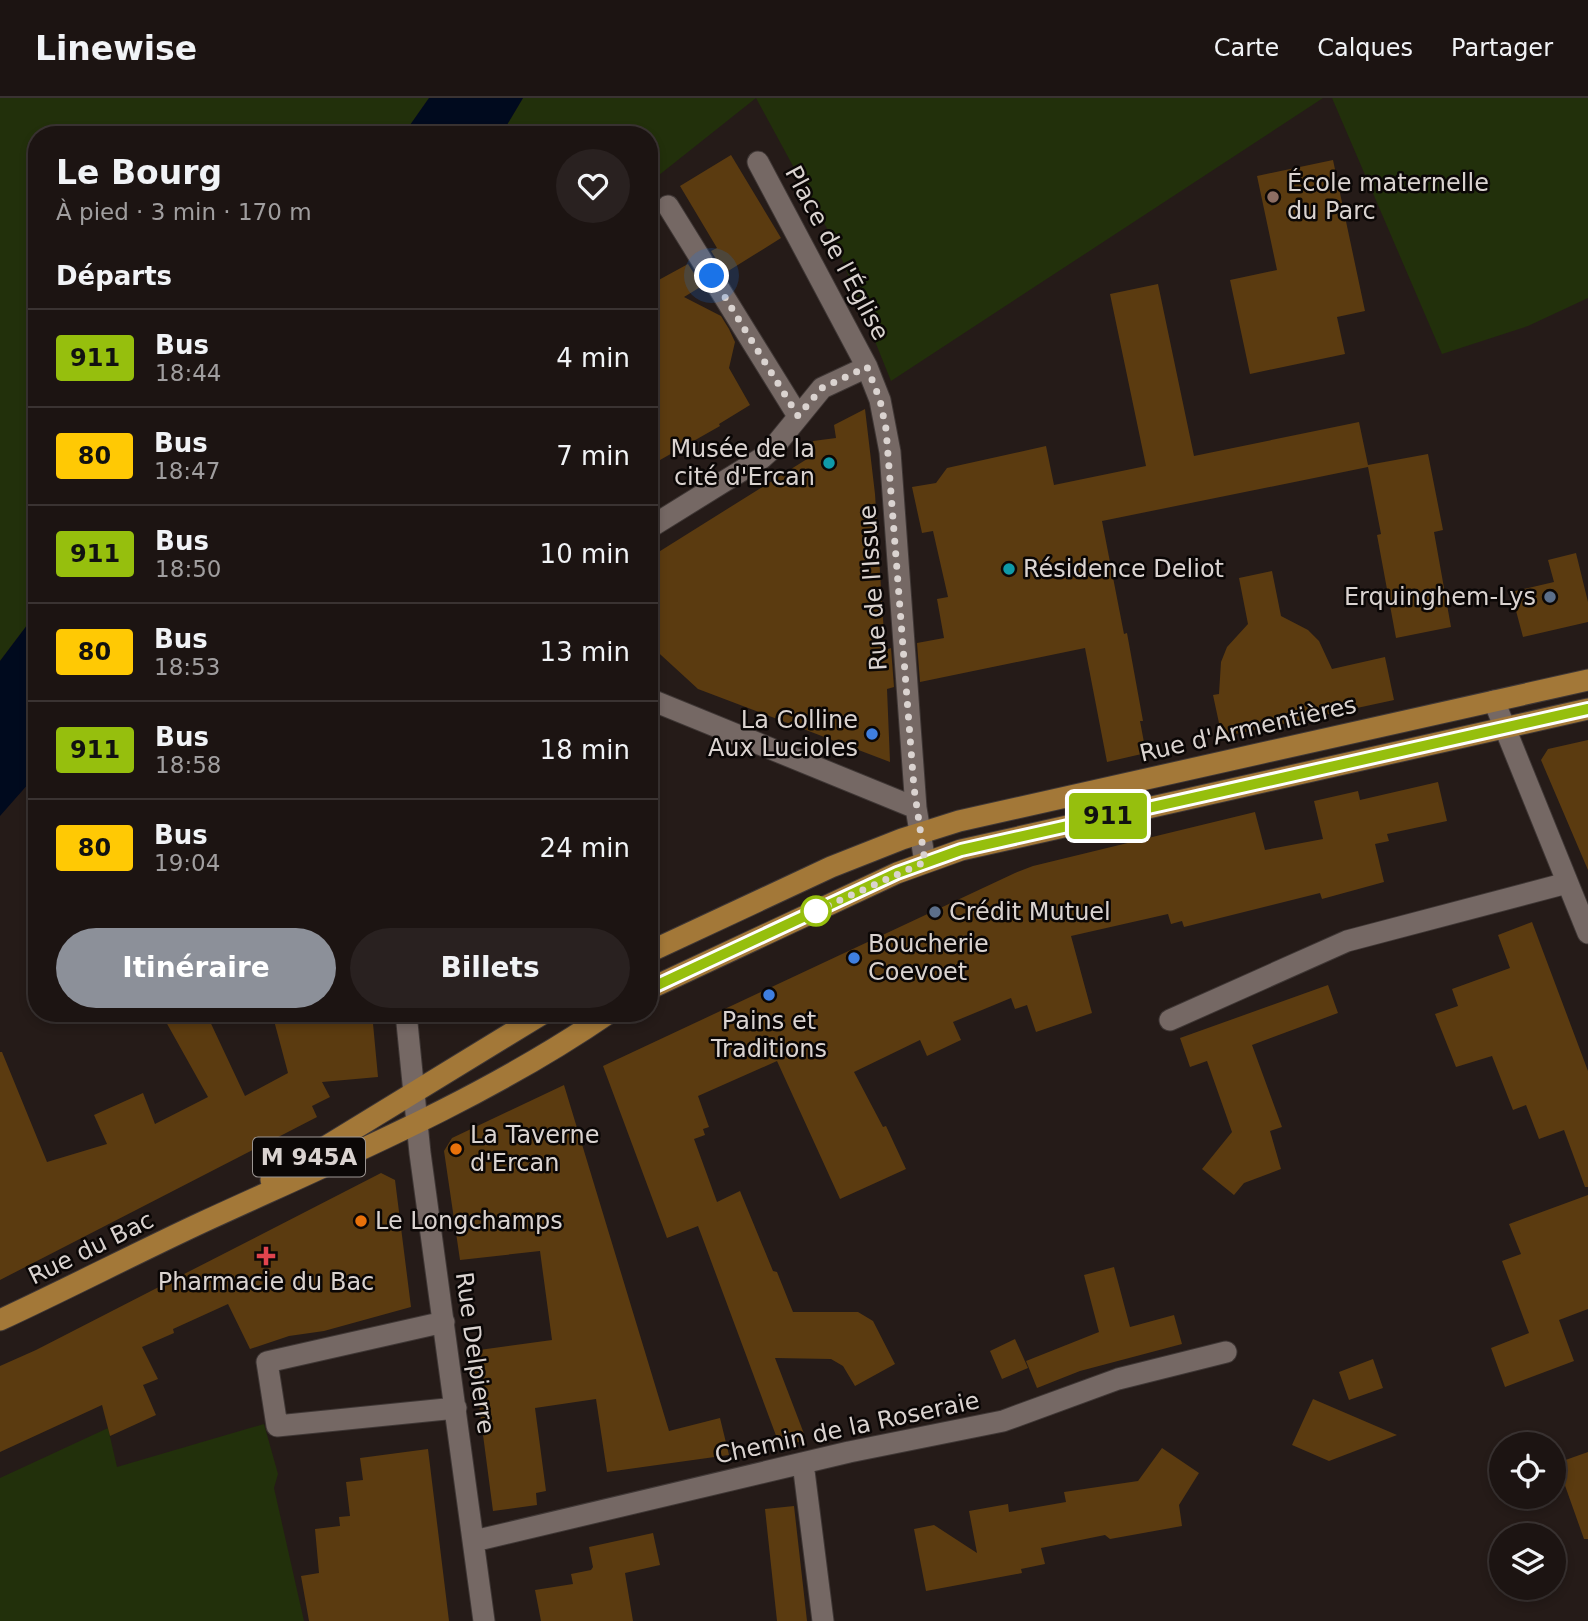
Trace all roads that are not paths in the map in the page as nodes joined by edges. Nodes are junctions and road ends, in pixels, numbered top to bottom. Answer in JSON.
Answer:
{"nodes":[{"id":1,"x":758,"y":162,"type":"dead end"},
{"id":2,"x":668,"y":206,"type":"dead end"},
{"id":3,"x":867,"y":367,"type":"junction"},
{"id":4,"x":798,"y":416,"type":"junction"},
{"id":5,"x":658,"y":522,"type":"edge"},
{"id":6,"x":1588,"y":680,"type":"edge"},
{"id":7,"x":1494,"y":701,"type":"junction"},
{"id":8,"x":658,"y":703,"type":"edge"},
{"id":9,"x":1588,"y":709,"type":"edge"},
{"id":10,"x":1504,"y":727,"type":"junction"},
{"id":11,"x":916,"y":808,"type":"junction"},
{"id":12,"x":920,"y":833,"type":"junction"},
{"id":13,"x":925,"y":862,"type":"junction"},
{"id":14,"x":1567,"y":883,"type":"junction"},
{"id":15,"x":1588,"y":933,"type":"edge"},
{"id":16,"x":658,"y":948,"type":"edge"},
{"id":17,"x":658,"y":985,"type":"edge"},
{"id":18,"x":1170,"y":1020,"type":"dead end"},
{"id":19,"x":407,"y":1022,"type":"edge"},
{"id":20,"x":529,"y":1022,"type":"edge"},
{"id":21,"x":595,"y":1022,"type":"edge"},
{"id":22,"x":414,"y":1093,"type":"junction"},
{"id":23,"x":416,"y":1123,"type":"junction"},
{"id":24,"x":204,"y":1222,"type":"junction"},
{"id":25,"x":0,"y":1320,"type":"edge"},
{"id":26,"x":444,"y":1322,"type":"junction"},
{"id":27,"x":1226,"y":1352,"type":"dead end"},
{"id":28,"x":456,"y":1408,"type":"junction"},
{"id":29,"x":803,"y":1463,"type":"junction"},
{"id":30,"x":474,"y":1541,"type":"junction"},
{"id":31,"x":484,"y":1621,"type":"edge"},
{"id":32,"x":823,"y":1621,"type":"edge"}],
"edges":[{"from":1,"to":3,"type":"street","name":"Place de l'Église"},
{"from":2,"to":4,"type":"street"},
{"from":3,"to":4,"type":"street","name":"Place de l'Église"},
{"from":3,"to":11,"type":"street","name":"Rue de l'Issue"},
{"from":4,"to":5,"type":"street","name":"Place de l'Église"},
{"from":6,"to":7,"type":"main road","name":"Rue d'Armentières"},
{"from":7,"to":10,"type":"street"},
{"from":7,"to":12,"type":"main road","name":"Rue d'Armentières"},
{"from":8,"to":11,"type":"street"},
{"from":9,"to":10,"type":"main road"},
{"from":10,"to":13,"type":"main road"},
{"from":10,"to":14,"type":"street"},
{"from":11,"to":12,"type":"street","name":"Rue de l'Issue"},
{"from":12,"to":13,"type":"street","name":"Rue de l'Issue"},
{"from":12,"to":16,"type":"main road","name":"Rue d'Armentières"},
{"from":13,"to":17,"type":"main road"},
{"from":14,"to":15,"type":"street"},
{"from":14,"to":18,"type":"street"},
{"from":19,"to":22,"type":"street","name":"Rue Delpierre"},
{"from":20,"to":22,"type":"main road","number":"M 945A"},
{"from":21,"to":23,"type":"main road","number":"M 945A"},
{"from":22,"to":23,"type":"street","name":"Rue Delpierre"},
{"from":22,"to":24,"type":"main road","name":"Rue du Bac","number":"M 945A"},
{"from":23,"to":24,"type":"main road","name":"Rue du Bac","number":"M 945A"},
{"from":23,"to":26,"type":"street","name":"Rue Delpierre"},
{"from":24,"to":25,"type":"main road","name":"Rue du Bac","number":"M 945A"},
{"from":26,"to":28,"type":"street","name":"Rue Delpierre"},
{"from":26,"to":28,"type":"street"},
{"from":27,"to":29,"type":"street","name":"Chemin de la Roseraie"},
{"from":28,"to":30,"type":"street","name":"Rue Delpierre"},
{"from":29,"to":30,"type":"street","name":"Chemin de la Roseraie"},
{"from":29,"to":32,"type":"street"},
{"from":30,"to":31,"type":"street","name":"Rue Delpierre"}]}
